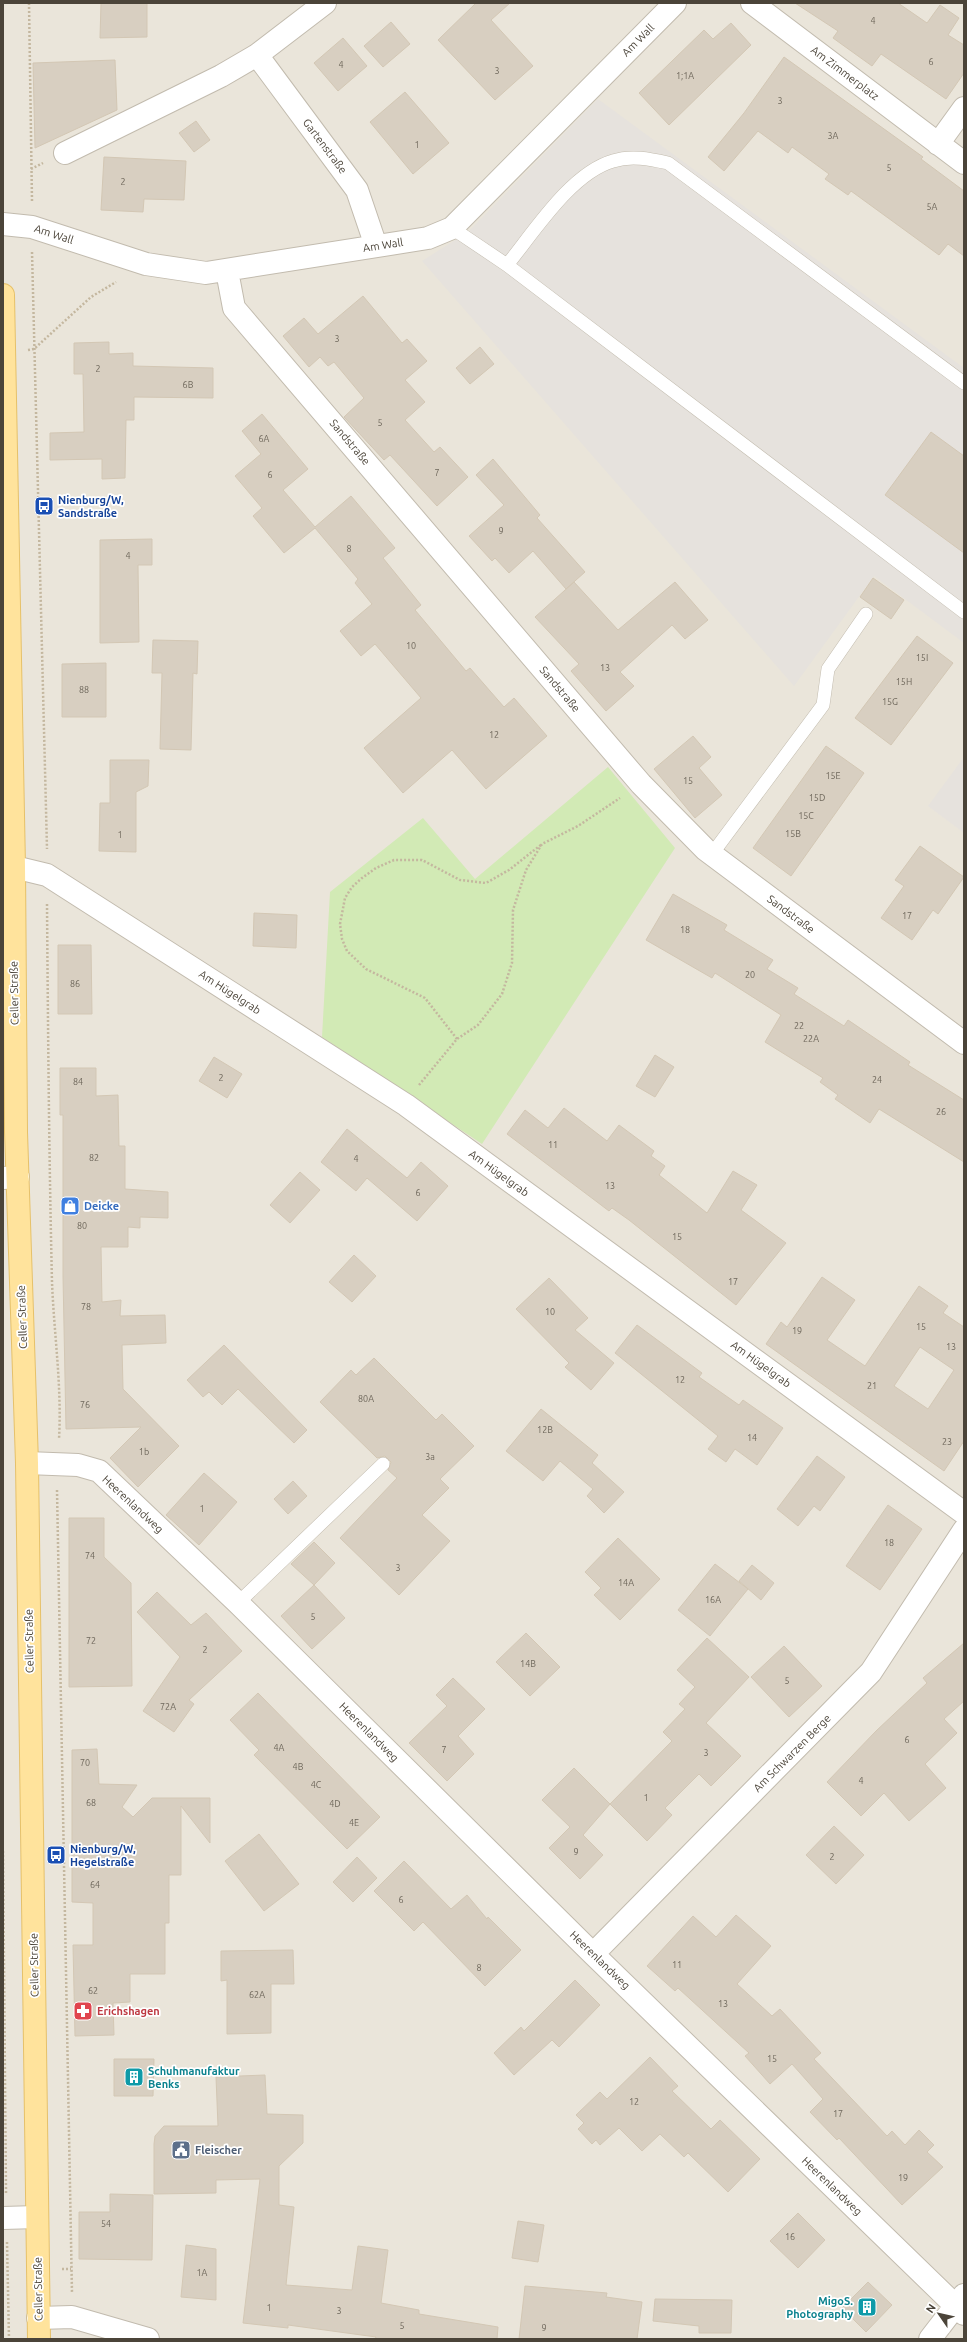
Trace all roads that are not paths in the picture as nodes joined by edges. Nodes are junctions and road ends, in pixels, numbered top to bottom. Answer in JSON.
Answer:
{"nodes":[{"id":1,"x":325,"y":3,"type":"edge"},
{"id":2,"x":675,"y":3,"type":"edge"},
{"id":3,"x":752,"y":3,"type":"edge"},
{"id":4,"x":257,"y":55,"type":"junction"},
{"id":5,"x":964,"y":108,"type":"edge"},
{"id":6,"x":938,"y":144,"type":"junction"},
{"id":7,"x":65,"y":153,"type":"dead end"},
{"id":8,"x":964,"y":163,"type":"edge"},
{"id":9,"x":3,"y":224,"type":"edge"},
{"id":10,"x":452,"y":228,"type":"junction"},
{"id":11,"x":376,"y":246,"type":"junction"},
{"id":12,"x":507,"y":265,"type":"junction"},
{"id":13,"x":226,"y":271,"type":"junction"},
{"id":14,"x":3,"y":295,"type":"edge"},
{"id":15,"x":964,"y":383,"type":"edge"},
{"id":16,"x":964,"y":612,"type":"edge"},
{"id":17,"x":866,"y":614,"type":"dead end"},
{"id":18,"x":712,"y":854,"type":"junction"},
{"id":19,"x":14,"y":867,"type":"junction"},
{"id":20,"x":964,"y":1043,"type":"edge"},
{"id":21,"x":11,"y":1178,"type":"edge"},
{"id":22,"x":27,"y":1463,"type":"junction"},
{"id":23,"x":383,"y":1464,"type":"dead end"},
{"id":24,"x":964,"y":1512,"type":"edge"},
{"id":25,"x":964,"y":1530,"type":"edge"},
{"id":26,"x":238,"y":1603,"type":"junction"},
{"id":27,"x":593,"y":1954,"type":"junction"},
{"id":28,"x":4,"y":2218,"type":"edge"},
{"id":29,"x":37,"y":2218,"type":"junction"},
{"id":30,"x":961,"y":2305,"type":"edge"},
{"id":31,"x":39,"y":2328,"type":"edge"},
{"id":32,"x":148,"y":2339,"type":"edge"},
{"id":33,"x":930,"y":2339,"type":"edge"}],
"edges":[{"from":1,"to":4,"type":"street"},
{"from":2,"to":10,"type":"street","name":"Am Wall"},
{"from":3,"to":6,"type":"street","name":"Am Zimmerplatz"},
{"from":4,"to":7,"type":"street"},
{"from":4,"to":11,"type":"street","name":"Gartenstraße"},
{"from":5,"to":6,"type":"street"},
{"from":6,"to":8,"type":"street","name":"Am Zimmerplatz"},
{"from":9,"to":13,"type":"street","name":"Am Wall"},
{"from":10,"to":11,"type":"street","name":"Am Wall"},
{"from":10,"to":12,"type":"lane"},
{"from":11,"to":13,"type":"street","name":"Am Wall"},
{"from":12,"to":15,"type":"lane"},
{"from":12,"to":16,"type":"lane"},
{"from":13,"to":18,"type":"street","name":"Sandstraße"},
{"from":14,"to":19,"type":"main road","name":"Celler Straße"},
{"from":17,"to":18,"type":"lane"},
{"from":18,"to":20,"type":"street","name":"Sandstraße"},
{"from":19,"to":21,"type":"main road","name":"Celler Straße"},
{"from":19,"to":24,"type":"street","name":"Am Hügelgrab"},
{"from":21,"to":22,"type":"main road","name":"Celler Straße"},
{"from":22,"to":26,"type":"street","name":"Heerenlandweg"},
{"from":22,"to":29,"type":"main road","name":"Celler Straße"},
{"from":23,"to":26,"type":"lane"},
{"from":25,"to":27,"type":"street","name":"Am Schwarzen Berge"},
{"from":26,"to":27,"type":"street","name":"Heerenlandweg"},
{"from":27,"to":30,"type":"street","name":"Heerenlandweg"},
{"from":28,"to":29,"type":"street"},
{"from":29,"to":31,"type":"main road","name":"Celler Straße"},
{"from":30,"to":33,"type":"street"},
{"from":31,"to":32,"type":"street"}]}
